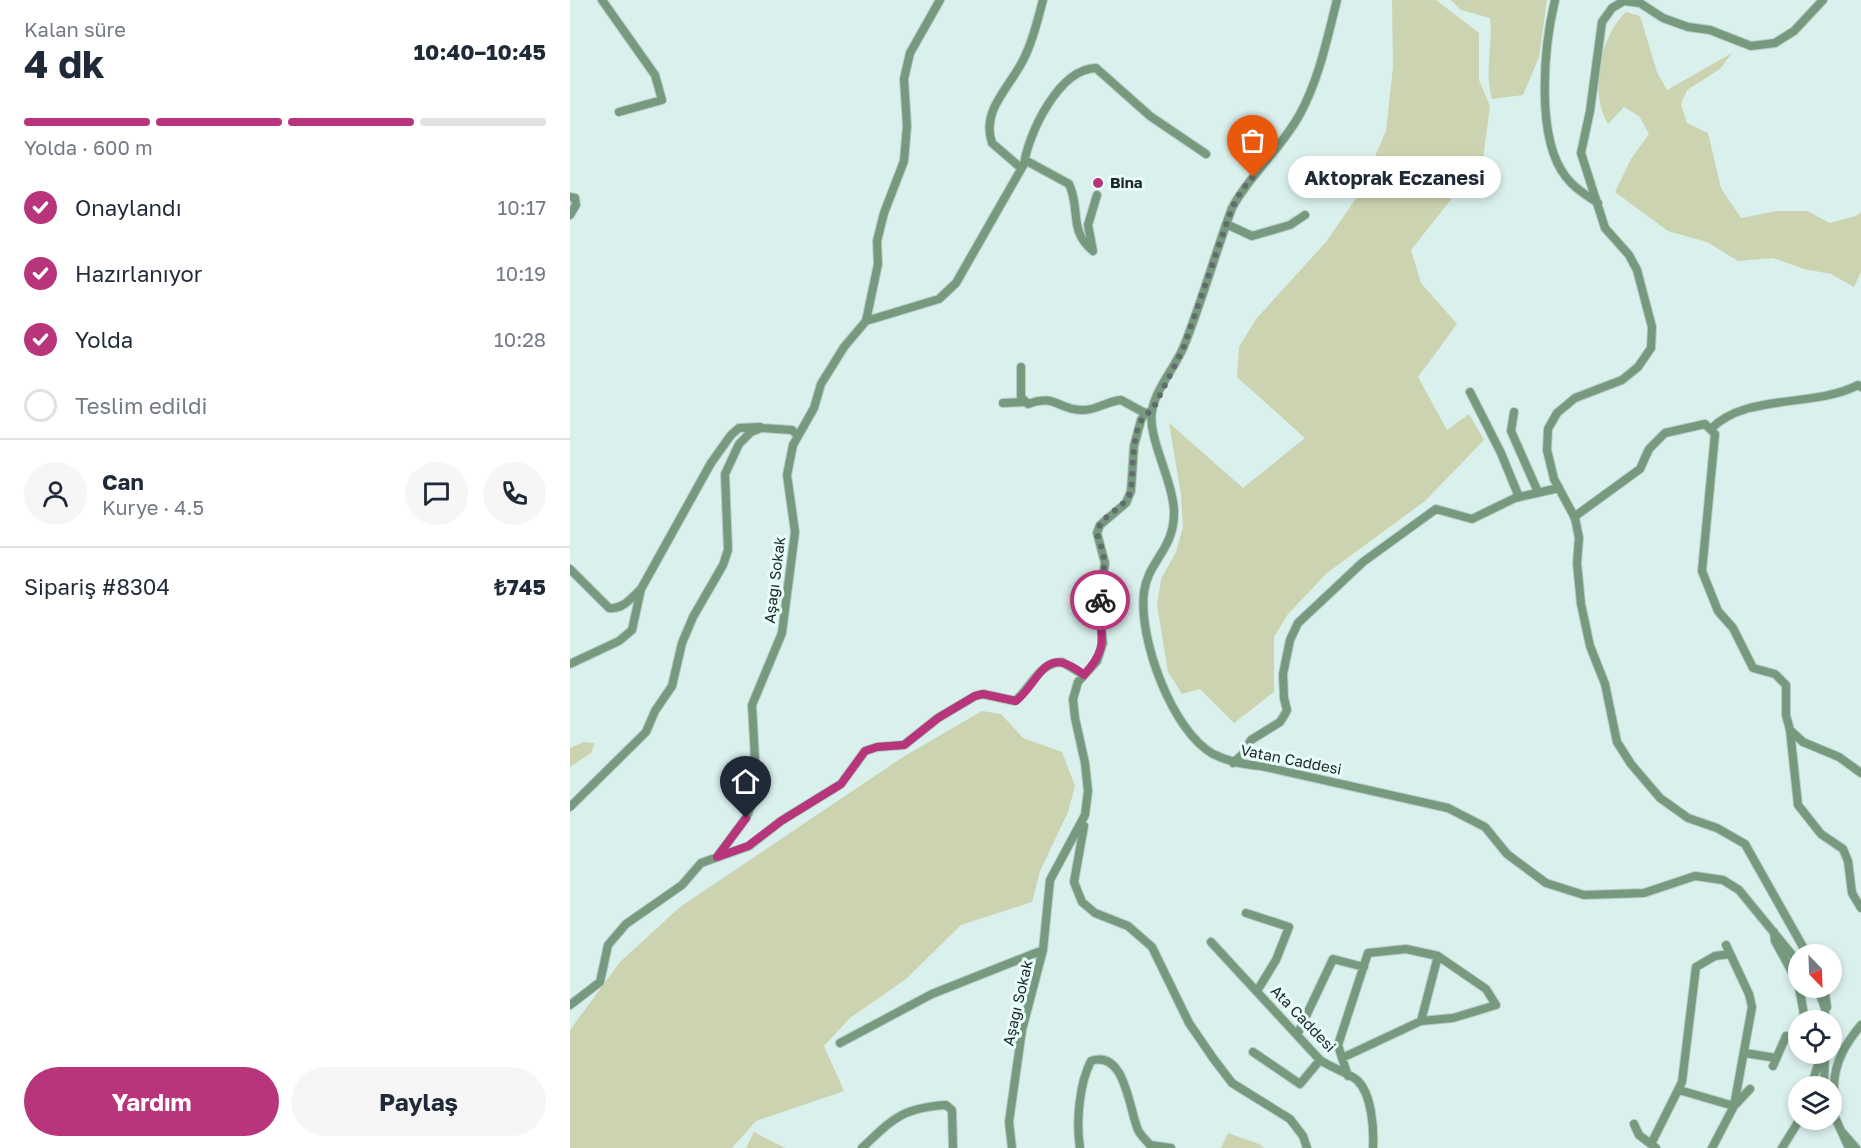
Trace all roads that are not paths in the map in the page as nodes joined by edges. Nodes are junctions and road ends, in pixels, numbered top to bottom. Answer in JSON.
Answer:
{"nodes":[{"id":1,"x":602,"y":0,"type":"edge"},
{"id":2,"x":940,"y":0,"type":"edge"},
{"id":3,"x":1043,"y":0,"type":"edge"},
{"id":4,"x":1337,"y":0,"type":"edge"},
{"id":5,"x":1555,"y":0,"type":"edge"},
{"id":6,"x":1823,"y":0,"type":"edge"},
{"id":7,"x":619,"y":112,"type":"dead end"},
{"id":8,"x":1206,"y":154,"type":"dead end"},
{"id":9,"x":1023,"y":164,"type":"junction"},
{"id":10,"x":1097,"y":195,"type":"dead end"},
{"id":11,"x":570,"y":197,"type":"edge"},
{"id":12,"x":1598,"y":203,"type":"junction"},
{"id":13,"x":1305,"y":214,"type":"dead end"},
{"id":14,"x":570,"y":215,"type":"edge"},
{"id":15,"x":1226,"y":224,"type":"junction"},
{"id":16,"x":866,"y":321,"type":"junction"},
{"id":17,"x":1021,"y":367,"type":"dead end"},
{"id":18,"x":1861,"y":387,"type":"edge"},
{"id":19,"x":1470,"y":392,"type":"dead end"},
{"id":20,"x":1024,"y":402,"type":"junction"},
{"id":21,"x":1003,"y":403,"type":"dead end"},
{"id":22,"x":1149,"y":412,"type":"junction"},
{"id":23,"x":1514,"y":412,"type":"dead end"},
{"id":24,"x":761,"y":428,"type":"junction"},
{"id":25,"x":1711,"y":429,"type":"junction"},
{"id":26,"x":797,"y":435,"type":"junction"},
{"id":27,"x":1559,"y":488,"type":"junction"},
{"id":28,"x":1538,"y":492,"type":"junction"},
{"id":29,"x":1519,"y":498,"type":"junction"},
{"id":30,"x":1574,"y":517,"type":"junction"},
{"id":31,"x":570,"y":569,"type":"edge"},
{"id":32,"x":641,"y":589,"type":"junction"},
{"id":33,"x":570,"y":664,"type":"edge"},
{"id":34,"x":1084,"y":675,"type":"junction"},
{"id":35,"x":1790,"y":730,"type":"junction"},
{"id":36,"x":1233,"y":763,"type":"junction"},
{"id":37,"x":1861,"y":773,"type":"edge"},
{"id":38,"x":570,"y":807,"type":"edge"},
{"id":39,"x":1085,"y":815,"type":"junction"},
{"id":40,"x":717,"y":857,"type":"junction"},
{"id":41,"x":1861,"y":908,"type":"edge"},
{"id":42,"x":1246,"y":913,"type":"dead end"},
{"id":43,"x":1774,"y":931,"type":"junction"},
{"id":44,"x":1211,"y":942,"type":"dead end"},
{"id":45,"x":1801,"y":944,"type":"edge"},
{"id":46,"x":1788,"y":949,"type":"edge"},
{"id":47,"x":1043,"y":950,"type":"junction"},
{"id":48,"x":1438,"y":956,"type":"junction"},
{"id":49,"x":1788,"y":964,"type":"edge"},
{"id":50,"x":1364,"y":967,"type":"junction"},
{"id":51,"x":1257,"y":991,"type":"junction"},
{"id":52,"x":570,"y":1005,"type":"edge"},
{"id":53,"x":1421,"y":1022,"type":"junction"},
{"id":54,"x":1861,"y":1025,"type":"edge"},
{"id":55,"x":1298,"y":1033,"type":"junction"},
{"id":56,"x":1786,"y":1036,"type":"dead end"},
{"id":57,"x":840,"y":1043,"type":"dead end"},
{"id":58,"x":1253,"y":1052,"type":"dead end"},
{"id":59,"x":1745,"y":1053,"type":"junction"},
{"id":60,"x":1342,"y":1058,"type":"junction"},
{"id":61,"x":1320,"y":1060,"type":"junction"},
{"id":62,"x":1348,"y":1076,"type":"junction"},
{"id":63,"x":1836,"y":1076,"type":"edge"},
{"id":64,"x":1750,"y":1089,"type":"dead end"},
{"id":65,"x":1679,"y":1090,"type":"junction"},
{"id":66,"x":1734,"y":1106,"type":"junction"},
{"id":67,"x":1634,"y":1124,"type":"dead end"},
{"id":68,"x":1793,"y":1130,"type":"edge"},
{"id":69,"x":1842,"y":1132,"type":"joint"},
{"id":70,"x":1654,"y":1146,"type":"edge"},
{"id":71,"x":862,"y":1148,"type":"edge"},
{"id":72,"x":953,"y":1148,"type":"edge"},
{"id":73,"x":1012,"y":1148,"type":"edge"},
{"id":74,"x":1080,"y":1148,"type":"edge"},
{"id":75,"x":1171,"y":1148,"type":"edge"},
{"id":76,"x":1307,"y":1148,"type":"edge"},
{"id":77,"x":1373,"y":1148,"type":"edge"},
{"id":78,"x":1712,"y":1148,"type":"edge"},
{"id":79,"x":1782,"y":1148,"type":"edge"},
{"id":80,"x":1849,"y":1148,"type":"edge"},
{"id":81,"x":1856,"y":1148,"type":"edge"}],
"edges":[{"from":1,"to":7,"type":"street"},
{"from":2,"to":16,"type":"street"},
{"from":3,"to":9,"type":"street"},
{"from":4,"to":15,"type":"street"},
{"from":5,"to":12,"type":"street"},
{"from":6,"to":12,"type":"street"},
{"from":8,"to":9,"type":"street"},
{"from":9,"to":10,"type":"street"},
{"from":9,"to":16,"type":"street"},
{"from":11,"to":14,"type":"street"},
{"from":12,"to":27,"type":"street"},
{"from":13,"to":15,"type":"street"},
{"from":15,"to":22,"type":"street"},
{"from":16,"to":26,"type":"street","name":"Aşağı Sokak"},
{"from":17,"to":20,"type":"street"},
{"from":18,"to":25,"type":"street"},
{"from":19,"to":29,"type":"street"},
{"from":20,"to":21,"type":"street"},
{"from":20,"to":22,"type":"street"},
{"from":22,"to":34,"type":"street","name":"Aşağı Sokak"},
{"from":22,"to":36,"type":"street","name":"Vatan Caddesi"},
{"from":23,"to":28,"type":"street"},
{"from":24,"to":26,"type":"street"},
{"from":24,"to":32,"type":"street"},
{"from":24,"to":38,"type":"street"},
{"from":25,"to":30,"type":"street"},
{"from":25,"to":35,"type":"street"},
{"from":26,"to":40,"type":"street","name":"Aşağı Sokak"},
{"from":27,"to":28,"type":"street"},
{"from":27,"to":30,"type":"street"},
{"from":28,"to":29,"type":"street"},
{"from":29,"to":36,"type":"street"},
{"from":30,"to":45,"type":"street"},
{"from":31,"to":32,"type":"street"},
{"from":32,"to":33,"type":"street"},
{"from":34,"to":39,"type":"street","name":"Aşağı Sokak"},
{"from":34,"to":40,"type":"street","name":"Aşağı Sokak"},
{"from":35,"to":37,"type":"street"},
{"from":35,"to":41,"type":"street"},
{"from":36,"to":43,"type":"street","name":"Vatan Caddesi"},
{"from":39,"to":47,"type":"street","name":"Aşağı Sokak"},
{"from":39,"to":76,"type":"street"},
{"from":40,"to":52,"type":"street","name":"Aşağı Sokak"},
{"from":42,"to":51,"type":"street"},
{"from":43,"to":46,"type":"street","name":"Vatan Caddesi"},
{"from":43,"to":49,"type":"street"},
{"from":44,"to":51,"type":"street","name":"Ata Caddesi"},
{"from":47,"to":57,"type":"street","name":"Aşağı Sokak"},
{"from":47,"to":73,"type":"street","name":"Aşağı Sokak"},
{"from":48,"to":50,"type":"street"},
{"from":48,"to":53,"type":"street"},
{"from":48,"to":53,"type":"street"},
{"from":50,"to":55,"type":"street"},
{"from":50,"to":60,"type":"street"},
{"from":51,"to":55,"type":"street","name":"Ata Caddesi"},
{"from":53,"to":60,"type":"street"},
{"from":54,"to":63,"type":"street"},
{"from":55,"to":61,"type":"street","name":"Ata Caddesi"},
{"from":56,"to":59,"type":"street"},
{"from":58,"to":61,"type":"street"},
{"from":59,"to":65,"type":"street"},
{"from":59,"to":66,"type":"street"},
{"from":60,"to":62,"type":"street"},
{"from":61,"to":62,"type":"street","name":"Ata Caddesi"},
{"from":62,"to":77,"type":"street","name":"Ata Caddesi"},
{"from":64,"to":66,"type":"street"},
{"from":65,"to":66,"type":"street"},
{"from":65,"to":70,"type":"street"},
{"from":66,"to":78,"type":"street"},
{"from":67,"to":70,"type":"street"},
{"from":68,"to":79,"type":"street"},
{"from":69,"to":80,"type":"street"},
{"from":69,"to":81,"type":"street"},
{"from":71,"to":72,"type":"street"},
{"from":74,"to":75,"type":"street"}]}
